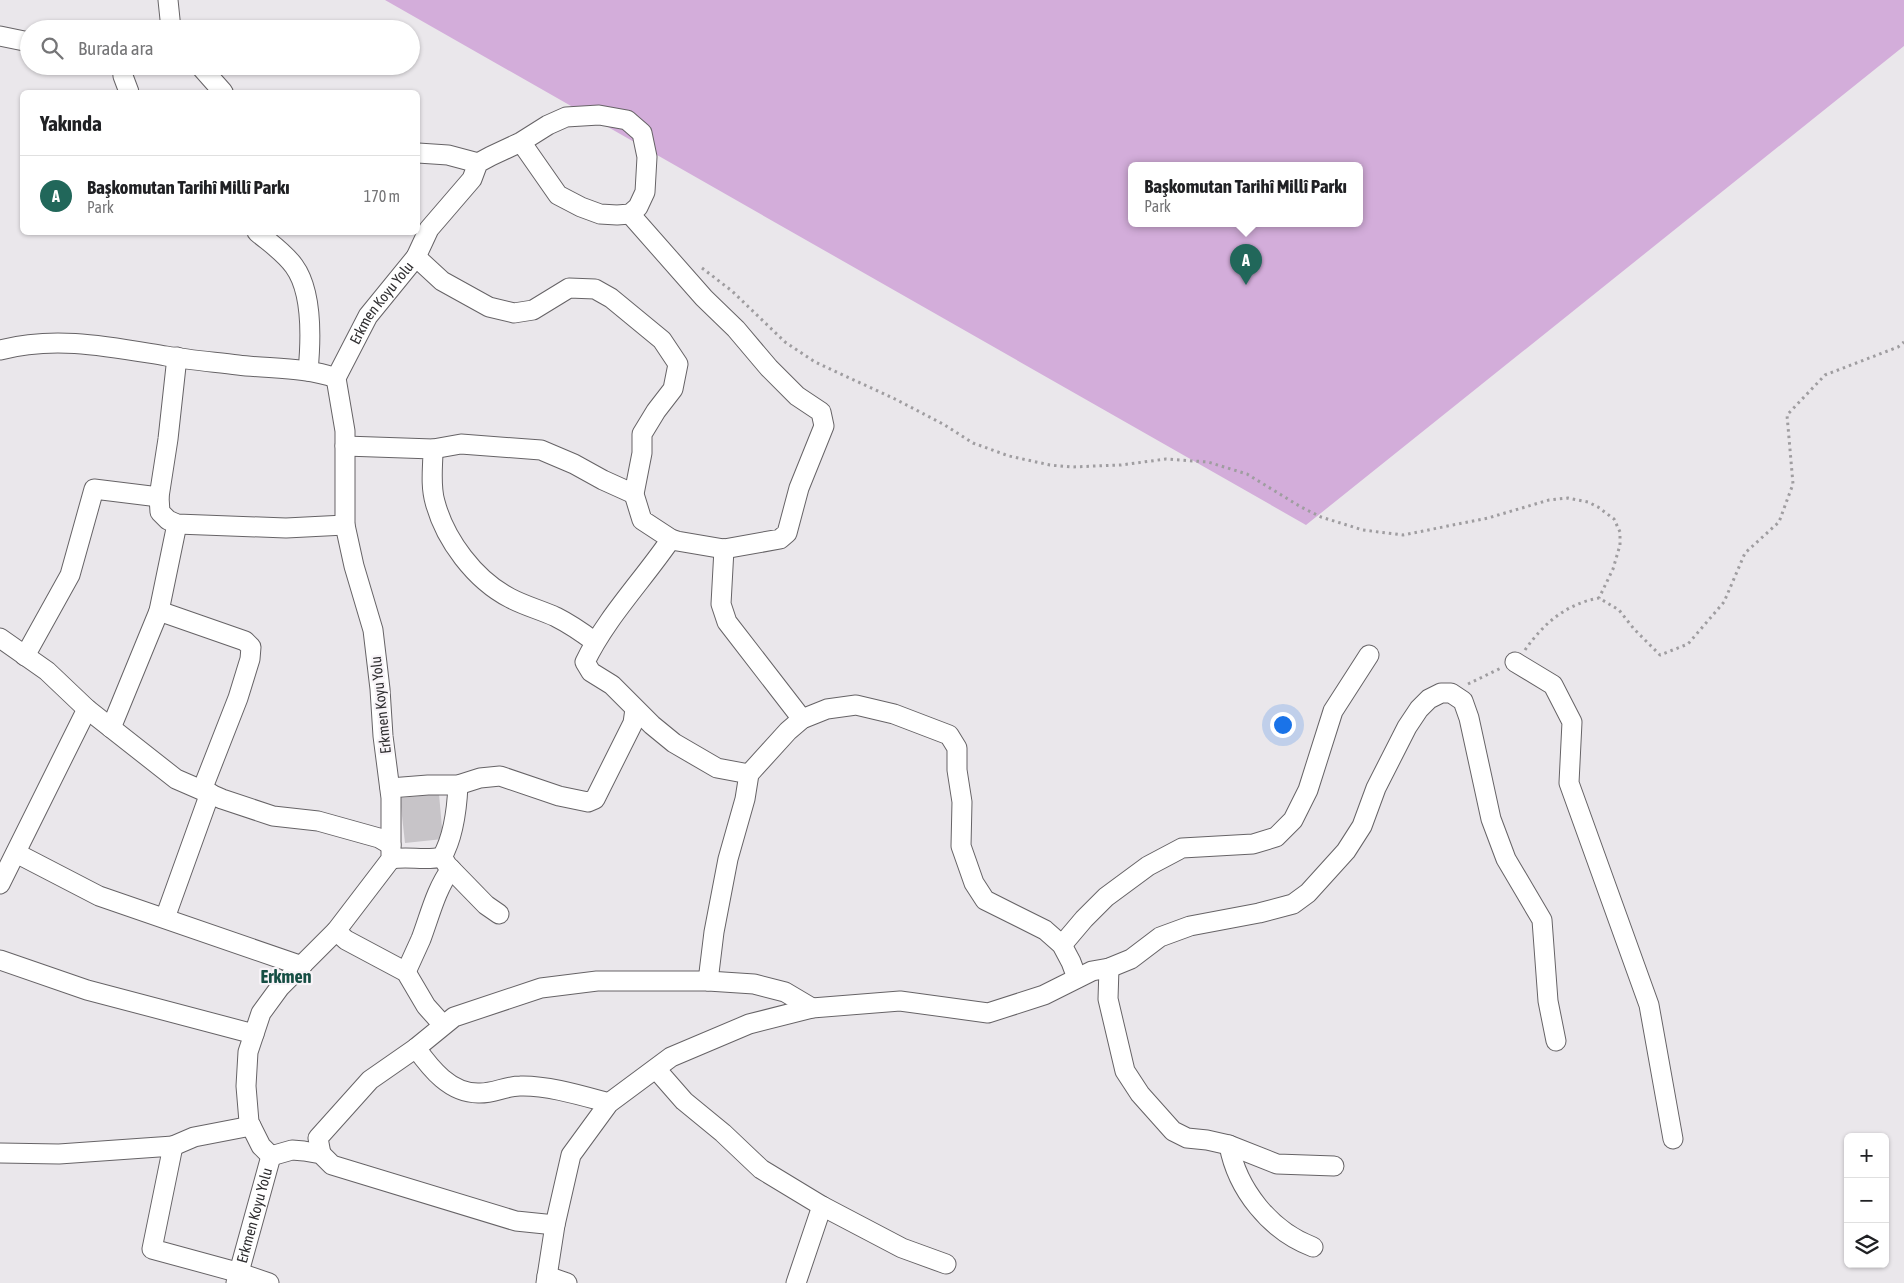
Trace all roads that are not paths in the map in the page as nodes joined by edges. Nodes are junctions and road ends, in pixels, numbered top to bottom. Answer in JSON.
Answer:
{"nodes":[{"id":1,"x":168,"y":0,"type":"edge"},
{"id":2,"x":170,"y":20,"type":"edge"},
{"id":3,"x":0,"y":36,"type":"edge"},
{"id":4,"x":20,"y":40,"type":"edge"},
{"id":5,"x":123,"y":75,"type":"edge"},
{"id":6,"x":208,"y":75,"type":"edge"},
{"id":7,"x":128,"y":90,"type":"edge"},
{"id":8,"x":221,"y":90,"type":"edge"},
{"id":9,"x":521,"y":142,"type":"junction"},
{"id":10,"x":420,"y":152,"type":"edge"},
{"id":11,"x":478,"y":163,"type":"junction"},
{"id":12,"x":630,"y":214,"type":"junction"},
{"id":13,"x":261,"y":235,"type":"edge"},
{"id":14,"x":416,"y":257,"type":"junction"},
{"id":15,"x":0,"y":350,"type":"edge"},
{"id":16,"x":177,"y":357,"type":"junction"},
{"id":17,"x":308,"y":370,"type":"junction"},
{"id":18,"x":336,"y":378,"type":"junction"},
{"id":19,"x":345,"y":446,"type":"junction"},
{"id":20,"x":433,"y":449,"type":"junction"},
{"id":21,"x":634,"y":494,"type":"junction"},
{"id":22,"x":159,"y":497,"type":"junction"},
{"id":23,"x":177,"y":524,"type":"junction"},
{"id":24,"x":345,"y":525,"type":"junction"},
{"id":25,"x":671,"y":539,"type":"junction"},
{"id":26,"x":724,"y":549,"type":"junction"},
{"id":27,"x":159,"y":610,"type":"junction"},
{"id":28,"x":0,"y":638,"type":"edge"},
{"id":29,"x":595,"y":642,"type":"junction"},
{"id":30,"x":1369,"y":655,"type":"dead end"},
{"id":31,"x":25,"y":656,"type":"junction"},
{"id":32,"x":1515,"y":662,"type":"road end"},
{"id":33,"x":87,"y":708,"type":"junction"},
{"id":34,"x":636,"y":709,"type":"junction"},
{"id":35,"x":802,"y":719,"type":"junction"},
{"id":36,"x":111,"y":728,"type":"junction"},
{"id":37,"x":749,"y":774,"type":"junction"},
{"id":38,"x":458,"y":785,"type":"junction"},
{"id":39,"x":390,"y":788,"type":"junction"},
{"id":40,"x":206,"y":792,"type":"junction"},
{"id":41,"x":391,"y":852,"type":"junction"},
{"id":42,"x":16,"y":853,"type":"junction"},
{"id":43,"x":447,"y":863,"type":"junction"},
{"id":44,"x":1,"y":879,"type":"edge"},
{"id":45,"x":499,"y":914,"type":"dead end"},
{"id":46,"x":165,"y":918,"type":"junction"},
{"id":47,"x":336,"y":932,"type":"junction"},
{"id":48,"x":1062,"y":945,"type":"junction"},
{"id":49,"x":0,"y":960,"type":"edge"},
{"id":50,"x":302,"y":966,"type":"junction"},
{"id":51,"x":1109,"y":968,"type":"junction"},
{"id":52,"x":406,"y":972,"type":"junction"},
{"id":53,"x":1077,"y":978,"type":"junction"},
{"id":54,"x":708,"y":982,"type":"junction"},
{"id":55,"x":812,"y":1008,"type":"junction"},
{"id":56,"x":443,"y":1025,"type":"junction"},
{"id":57,"x":254,"y":1034,"type":"junction"},
{"id":58,"x":1556,"y":1041,"type":"dead end"},
{"id":59,"x":416,"y":1048,"type":"junction"},
{"id":60,"x":656,"y":1069,"type":"junction"},
{"id":61,"x":609,"y":1103,"type":"junction"},
{"id":62,"x":251,"y":1126,"type":"junction"},
{"id":63,"x":1673,"y":1139,"type":"dead end"},
{"id":64,"x":1229,"y":1145,"type":"junction"},
{"id":65,"x":173,"y":1146,"type":"junction"},
{"id":66,"x":0,"y":1154,"type":"edge"},
{"id":67,"x":321,"y":1154,"type":"junction"},
{"id":68,"x":271,"y":1156,"type":"junction"},
{"id":69,"x":1334,"y":1166,"type":"dead end"},
{"id":70,"x":822,"y":1206,"type":"junction"},
{"id":71,"x":554,"y":1225,"type":"junction"},
{"id":72,"x":1313,"y":1247,"type":"dead end"},
{"id":73,"x":946,"y":1264,"type":"dead end"},
{"id":74,"x":238,"y":1278,"type":"edge"},
{"id":75,"x":546,"y":1280,"type":"edge"},
{"id":76,"x":800,"y":1282,"type":"edge"},
{"id":77,"x":269,"y":1283,"type":"edge"},
{"id":78,"x":566,"y":1283,"type":"edge"}],
"edges":[{"from":1,"to":2,"type":"street"},
{"from":3,"to":4,"type":"street"},
{"from":5,"to":7,"type":"street"},
{"from":6,"to":8,"type":"street"},
{"from":9,"to":11,"type":"street"},
{"from":9,"to":12,"type":"street"},
{"from":9,"to":12,"type":"street"},
{"from":10,"to":11,"type":"street"},
{"from":11,"to":14,"type":"street","name":"Erkmen Koyu Yolu"},
{"from":12,"to":26,"type":"street"},
{"from":13,"to":17,"type":"street"},
{"from":14,"to":18,"type":"street","name":"Erkmen Koyu Yolu"},
{"from":14,"to":21,"type":"street"},
{"from":15,"to":16,"type":"street"},
{"from":16,"to":17,"type":"street"},
{"from":16,"to":22,"type":"street"},
{"from":17,"to":18,"type":"street"},
{"from":18,"to":19,"type":"street","name":"Erkmen Koyu Yolu"},
{"from":19,"to":20,"type":"street"},
{"from":19,"to":24,"type":"street","name":"Erkmen Koyu Yolu"},
{"from":20,"to":21,"type":"street"},
{"from":20,"to":29,"type":"street"},
{"from":21,"to":25,"type":"street"},
{"from":22,"to":23,"type":"street"},
{"from":22,"to":31,"type":"street"},
{"from":23,"to":24,"type":"street"},
{"from":23,"to":27,"type":"street"},
{"from":24,"to":39,"type":"street","name":"Erkmen Koyu Yolu"},
{"from":25,"to":26,"type":"street"},
{"from":25,"to":29,"type":"street"},
{"from":26,"to":35,"type":"street"},
{"from":27,"to":36,"type":"street"},
{"from":27,"to":40,"type":"street"},
{"from":28,"to":31,"type":"street"},
{"from":29,"to":34,"type":"street"},
{"from":30,"to":48,"type":"street"},
{"from":31,"to":33,"type":"street"},
{"from":32,"to":63,"type":"street"},
{"from":33,"to":36,"type":"street"},
{"from":33,"to":42,"type":"street"},
{"from":34,"to":37,"type":"street"},
{"from":34,"to":38,"type":"street"},
{"from":35,"to":37,"type":"street"},
{"from":35,"to":48,"type":"street"},
{"from":36,"to":40,"type":"street"},
{"from":37,"to":54,"type":"street"},
{"from":38,"to":39,"type":"street"},
{"from":38,"to":43,"type":"street"},
{"from":39,"to":41,"type":"street","name":"Erkmen Koyu Yolu"},
{"from":40,"to":41,"type":"street"},
{"from":40,"to":46,"type":"street"},
{"from":41,"to":43,"type":"street"},
{"from":41,"to":47,"type":"street","name":"Erkmen Koyu Yolu"},
{"from":42,"to":44,"type":"street"},
{"from":42,"to":46,"type":"street"},
{"from":43,"to":45,"type":"street"},
{"from":43,"to":52,"type":"street"},
{"from":46,"to":50,"type":"street"},
{"from":47,"to":50,"type":"street","name":"Erkmen Koyu Yolu"},
{"from":47,"to":52,"type":"street"},
{"from":48,"to":53,"type":"street"},
{"from":49,"to":57,"type":"street"},
{"from":50,"to":57,"type":"street","name":"Erkmen Koyu Yolu"},
{"from":51,"to":53,"type":"street"},
{"from":51,"to":58,"type":"street"},
{"from":51,"to":64,"type":"street"},
{"from":52,"to":56,"type":"street"},
{"from":53,"to":55,"type":"street"},
{"from":54,"to":55,"type":"street"},
{"from":54,"to":56,"type":"street"},
{"from":55,"to":60,"type":"street"},
{"from":56,"to":59,"type":"street"},
{"from":57,"to":62,"type":"street","name":"Erkmen Koyu Yolu"},
{"from":59,"to":61,"type":"street"},
{"from":59,"to":67,"type":"street"},
{"from":60,"to":61,"type":"street"},
{"from":60,"to":70,"type":"street"},
{"from":61,"to":71,"type":"street"},
{"from":62,"to":65,"type":"street"},
{"from":62,"to":68,"type":"street","name":"Erkmen Koyu Yolu"},
{"from":64,"to":69,"type":"street"},
{"from":64,"to":72,"type":"street"},
{"from":65,"to":66,"type":"street"},
{"from":65,"to":74,"type":"street"},
{"from":67,"to":68,"type":"street"},
{"from":67,"to":71,"type":"street"},
{"from":68,"to":74,"type":"street","name":"Erkmen Koyu Yolu"},
{"from":70,"to":73,"type":"street"},
{"from":70,"to":76,"type":"street"},
{"from":71,"to":75,"type":"street"},
{"from":74,"to":77,"type":"street"},
{"from":75,"to":78,"type":"street"}]}
